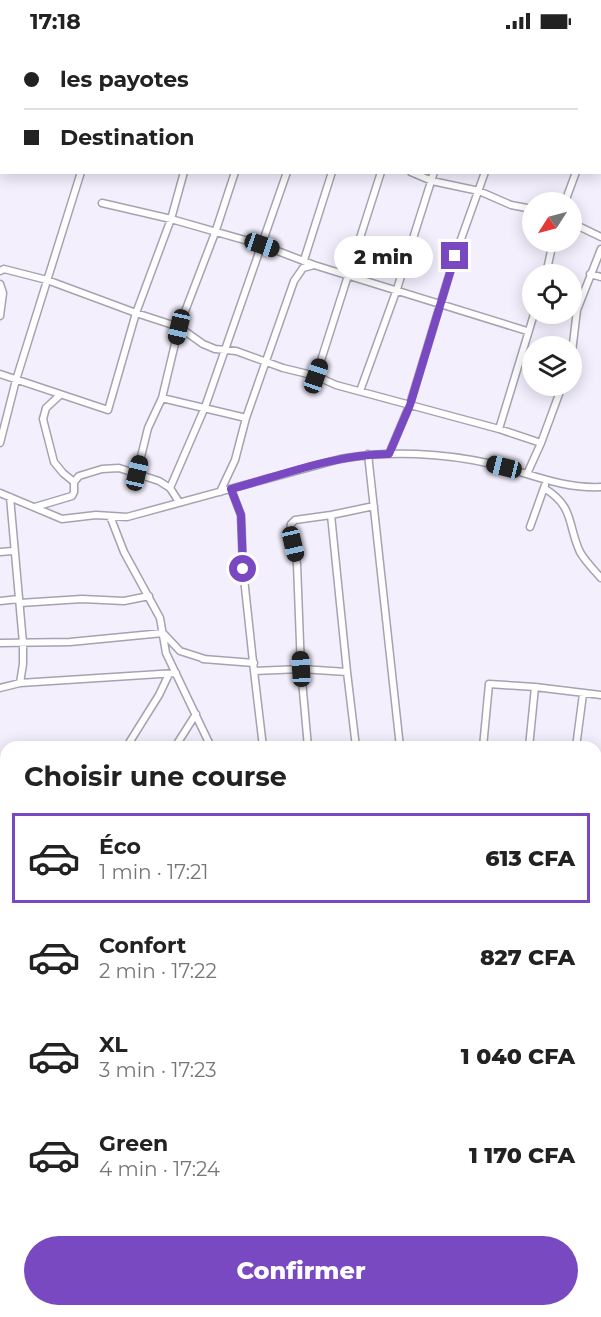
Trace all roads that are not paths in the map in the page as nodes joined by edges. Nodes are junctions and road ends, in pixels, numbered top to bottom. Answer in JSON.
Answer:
{"nodes":[{"id":1,"x":80,"y":174,"type":"edge"},
{"id":2,"x":183,"y":174,"type":"edge"},
{"id":3,"x":234,"y":174,"type":"edge"},
{"id":4,"x":286,"y":174,"type":"edge"},
{"id":5,"x":331,"y":174,"type":"edge"},
{"id":6,"x":380,"y":174,"type":"edge"},
{"id":7,"x":416,"y":174,"type":"edge"},
{"id":8,"x":434,"y":174,"type":"edge"},
{"id":9,"x":484,"y":174,"type":"edge"},
{"id":10,"x":575,"y":174,"type":"edge"},
{"id":11,"x":432,"y":181,"type":"junction"},
{"id":12,"x":480,"y":191,"type":"junction"},
{"id":13,"x":569,"y":192,"type":"edge"},
{"id":14,"x":102,"y":203,"type":"dead end"},
{"id":15,"x":522,"y":207,"type":"edge"},
{"id":16,"x":171,"y":219,"type":"junction"},
{"id":17,"x":582,"y":228,"type":"edge"},
{"id":18,"x":215,"y":233,"type":"junction"},
{"id":19,"x":601,"y":237,"type":"edge"},
{"id":20,"x":262,"y":245,"type":"junction"},
{"id":21,"x":601,"y":249,"type":"edge"},
{"id":22,"x":304,"y":260,"type":"junction"},
{"id":23,"x":314,"y":265,"type":"junction"},
{"id":24,"x":0,"y":271,"type":"edge"},
{"id":25,"x":590,"y":274,"type":"junction"},
{"id":26,"x":350,"y":275,"type":"junction"},
{"id":27,"x":601,"y":277,"type":"edge"},
{"id":28,"x":47,"y":280,"type":"junction"},
{"id":29,"x":0,"y":284,"type":"edge"},
{"id":30,"x":397,"y":289,"type":"junction"},
{"id":31,"x":440,"y":304,"type":"junction"},
{"id":32,"x":136,"y":313,"type":"junction"},
{"id":33,"x":0,"y":316,"type":"edge"},
{"id":34,"x":530,"y":324,"type":"edge"},
{"id":35,"x":179,"y":327,"type":"junction"},
{"id":36,"x":527,"y":331,"type":"junction"},
{"id":37,"x":574,"y":336,"type":"edge"},
{"id":38,"x":225,"y":351,"type":"junction"},
{"id":39,"x":266,"y":361,"type":"junction"},
{"id":40,"x":0,"y":374,"type":"edge"},
{"id":41,"x":316,"y":376,"type":"junction"},
{"id":42,"x":15,"y":380,"type":"junction"},
{"id":43,"x":360,"y":391,"type":"junction"},
{"id":44,"x":60,"y":395,"type":"junction"},
{"id":45,"x":558,"y":396,"type":"edge"},
{"id":46,"x":162,"y":398,"type":"junction"},
{"id":47,"x":410,"y":405,"type":"junction"},
{"id":48,"x":205,"y":406,"type":"junction"},
{"id":49,"x":246,"y":417,"type":"junction"},
{"id":50,"x":498,"y":429,"type":"junction"},
{"id":51,"x":0,"y":443,"type":"edge"},
{"id":52,"x":541,"y":443,"type":"junction"},
{"id":53,"x":368,"y":454,"type":"junction"},
{"id":54,"x":389,"y":454,"type":"junction"},
{"id":55,"x":137,"y":473,"type":"junction"},
{"id":56,"x":527,"y":474,"type":"junction"},
{"id":57,"x":74,"y":482,"type":"junction"},
{"id":58,"x":545,"y":484,"type":"junction"},
{"id":59,"x":601,"y":487,"type":"edge"},
{"id":60,"x":170,"y":488,"type":"junction"},
{"id":61,"x":231,"y":489,"type":"junction"},
{"id":62,"x":220,"y":492,"type":"junction"},
{"id":63,"x":0,"y":493,"type":"edge"},
{"id":64,"x":10,"y":497,"type":"junction"},
{"id":65,"x":179,"y":502,"type":"junction"},
{"id":66,"x":374,"y":506,"type":"junction"},
{"id":67,"x":35,"y":507,"type":"junction"},
{"id":68,"x":332,"y":515,"type":"junction"},
{"id":69,"x":111,"y":516,"type":"junction"},
{"id":70,"x":530,"y":526,"type":"dead end"},
{"id":71,"x":13,"y":551,"type":"junction"},
{"id":72,"x":0,"y":552,"type":"edge"},
{"id":73,"x":601,"y":578,"type":"edge"},
{"id":74,"x":149,"y":596,"type":"junction"},
{"id":75,"x":0,"y":601,"type":"edge"},
{"id":76,"x":20,"y":601,"type":"junction"},
{"id":77,"x":163,"y":633,"type":"junction"},
{"id":78,"x":0,"y":643,"type":"edge"},
{"id":79,"x":22,"y":643,"type":"junction"},
{"id":80,"x":166,"y":653,"type":"junction"},
{"id":81,"x":205,"y":659,"type":"junction"},
{"id":82,"x":254,"y":663,"type":"junction"},
{"id":83,"x":301,"y":669,"type":"junction"},
{"id":84,"x":255,"y":671,"type":"junction"},
{"id":85,"x":347,"y":672,"type":"junction"},
{"id":86,"x":172,"y":673,"type":"junction"},
{"id":87,"x":20,"y":683,"type":"junction"},
{"id":88,"x":535,"y":687,"type":"junction"},
{"id":89,"x":0,"y":688,"type":"edge"},
{"id":90,"x":583,"y":694,"type":"junction"},
{"id":91,"x":601,"y":695,"type":"edge"},
{"id":92,"x":196,"y":714,"type":"junction"},
{"id":93,"x":130,"y":741,"type":"edge"},
{"id":94,"x":178,"y":741,"type":"edge"},
{"id":95,"x":208,"y":741,"type":"edge"},
{"id":96,"x":262,"y":741,"type":"edge"},
{"id":97,"x":307,"y":741,"type":"edge"},
{"id":98,"x":355,"y":741,"type":"edge"},
{"id":99,"x":399,"y":741,"type":"edge"},
{"id":100,"x":484,"y":741,"type":"edge"},
{"id":101,"x":530,"y":741,"type":"edge"},
{"id":102,"x":577,"y":741,"type":"edge"}],
"edges":[{"from":1,"to":28,"type":"street"},
{"from":2,"to":16,"type":"street"},
{"from":3,"to":18,"type":"street"},
{"from":4,"to":20,"type":"street"},
{"from":5,"to":22,"type":"street"},
{"from":6,"to":26,"type":"street"},
{"from":7,"to":11,"type":"street"},
{"from":8,"to":11,"type":"street"},
{"from":9,"to":12,"type":"street"},
{"from":10,"to":13,"type":"street"},
{"from":11,"to":12,"type":"street"},
{"from":11,"to":30,"type":"street"},
{"from":12,"to":15,"type":"street"},
{"from":12,"to":31,"type":"street"},
{"from":14,"to":16,"type":"street"},
{"from":16,"to":18,"type":"street"},
{"from":16,"to":32,"type":"street"},
{"from":17,"to":19,"type":"street"},
{"from":18,"to":20,"type":"street"},
{"from":18,"to":35,"type":"street"},
{"from":20,"to":22,"type":"street"},
{"from":20,"to":38,"type":"street"},
{"from":21,"to":25,"type":"street"},
{"from":22,"to":23,"type":"street"},
{"from":23,"to":26,"type":"street"},
{"from":23,"to":39,"type":"street"},
{"from":24,"to":28,"type":"street"},
{"from":25,"to":27,"type":"street"},
{"from":25,"to":37,"type":"street"},
{"from":26,"to":30,"type":"street"},
{"from":26,"to":41,"type":"street"},
{"from":28,"to":32,"type":"street"},
{"from":28,"to":42,"type":"street"},
{"from":29,"to":33,"type":"street"},
{"from":30,"to":31,"type":"street"},
{"from":30,"to":43,"type":"street"},
{"from":31,"to":36,"type":"street"},
{"from":31,"to":47,"type":"street"},
{"from":32,"to":35,"type":"street"},
{"from":32,"to":44,"type":"street"},
{"from":34,"to":36,"type":"street"},
{"from":35,"to":38,"type":"street"},
{"from":35,"to":46,"type":"street"},
{"from":36,"to":50,"type":"street"},
{"from":38,"to":39,"type":"street"},
{"from":38,"to":48,"type":"street"},
{"from":39,"to":41,"type":"street"},
{"from":39,"to":49,"type":"street"},
{"from":40,"to":42,"type":"street"},
{"from":41,"to":43,"type":"street"},
{"from":42,"to":44,"type":"street"},
{"from":42,"to":51,"type":"street"},
{"from":43,"to":47,"type":"street"},
{"from":44,"to":57,"type":"street"},
{"from":45,"to":52,"type":"street"},
{"from":46,"to":48,"type":"street"},
{"from":46,"to":55,"type":"street"},
{"from":47,"to":50,"type":"street"},
{"from":47,"to":54,"type":"street"},
{"from":48,"to":49,"type":"street"},
{"from":48,"to":60,"type":"street"},
{"from":49,"to":62,"type":"street"},
{"from":50,"to":52,"type":"street"},
{"from":52,"to":56,"type":"street"},
{"from":53,"to":54,"type":"street"},
{"from":53,"to":61,"type":"street"},
{"from":53,"to":66,"type":"street"},
{"from":54,"to":56,"type":"street"},
{"from":55,"to":57,"type":"street"},
{"from":55,"to":60,"type":"street"},
{"from":56,"to":58,"type":"street"},
{"from":57,"to":67,"type":"street"},
{"from":58,"to":59,"type":"street"},
{"from":58,"to":70,"type":"street"},
{"from":58,"to":73,"type":"street"},
{"from":60,"to":65,"type":"street"},
{"from":61,"to":62,"type":"street"},
{"from":61,"to":82,"type":"street"},
{"from":62,"to":65,"type":"street"},
{"from":63,"to":64,"type":"street"},
{"from":64,"to":67,"type":"street"},
{"from":64,"to":71,"type":"street"},
{"from":65,"to":69,"type":"street"},
{"from":66,"to":68,"type":"street"},
{"from":66,"to":99,"type":"street"},
{"from":67,"to":69,"type":"street"},
{"from":68,"to":83,"type":"street"},
{"from":68,"to":85,"type":"street"},
{"from":69,"to":74,"type":"street"},
{"from":71,"to":72,"type":"street"},
{"from":71,"to":76,"type":"street"},
{"from":74,"to":76,"type":"street"},
{"from":74,"to":77,"type":"street"},
{"from":75,"to":76,"type":"street"},
{"from":76,"to":79,"type":"street"},
{"from":77,"to":79,"type":"street"},
{"from":77,"to":80,"type":"street"},
{"from":77,"to":81,"type":"street"},
{"from":78,"to":79,"type":"street"},
{"from":79,"to":87,"type":"street"},
{"from":80,"to":81,"type":"street"},
{"from":80,"to":86,"type":"street"},
{"from":81,"to":82,"type":"street"},
{"from":82,"to":84,"type":"street"},
{"from":83,"to":84,"type":"street"},
{"from":83,"to":85,"type":"street"},
{"from":83,"to":97,"type":"street"},
{"from":84,"to":96,"type":"street"},
{"from":85,"to":98,"type":"street"},
{"from":86,"to":87,"type":"street"},
{"from":86,"to":92,"type":"street"},
{"from":86,"to":93,"type":"street"},
{"from":87,"to":89,"type":"street"},
{"from":88,"to":90,"type":"street"},
{"from":88,"to":100,"type":"street"},
{"from":88,"to":101,"type":"street"},
{"from":90,"to":91,"type":"street"},
{"from":90,"to":102,"type":"street"},
{"from":92,"to":94,"type":"street"},
{"from":92,"to":95,"type":"street"}]}
